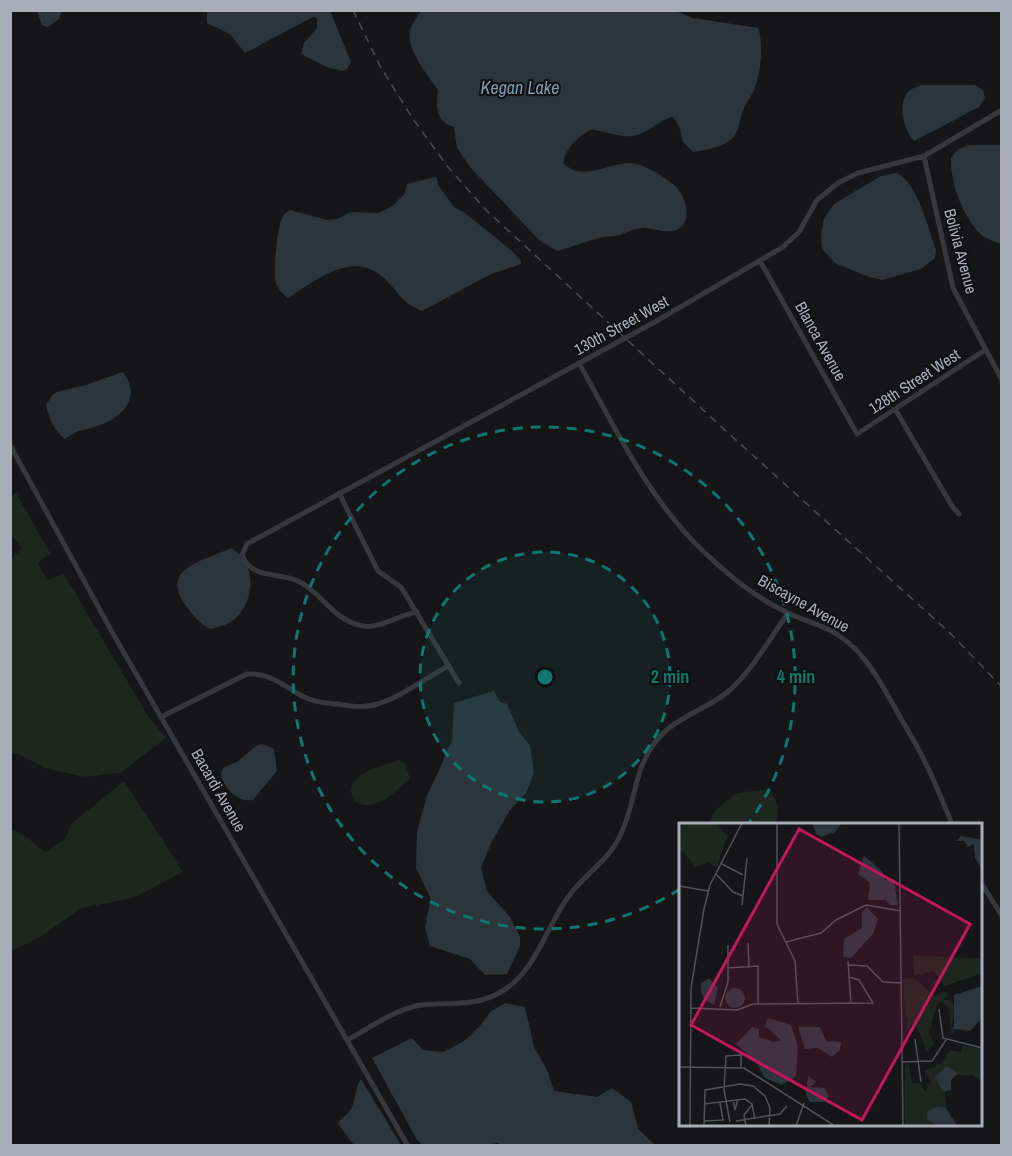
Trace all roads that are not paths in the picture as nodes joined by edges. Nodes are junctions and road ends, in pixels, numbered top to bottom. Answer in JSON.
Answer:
{"nodes":[{"id":1,"x":1002,"y":110,"type":"edge"},
{"id":2,"x":924,"y":156,"type":"junction"},
{"id":3,"x":760,"y":261,"type":"junction"},
{"id":4,"x":985,"y":350,"type":"junction"},
{"id":5,"x":579,"y":363,"type":"junction"},
{"id":6,"x":1002,"y":380,"type":"edge"},
{"id":7,"x":895,"y":409,"type":"junction"},
{"id":8,"x":857,"y":434,"type":"joint"},
{"id":9,"x":10,"y":445,"type":"edge"},
{"id":10,"x":339,"y":493,"type":"junction"},
{"id":11,"x":959,"y":514,"type":"dead end"},
{"id":12,"x":417,"y":612,"type":"junction"},
{"id":13,"x":788,"y":613,"type":"junction"},
{"id":14,"x":448,"y":666,"type":"junction"},
{"id":15,"x":459,"y":683,"type":"dead end"},
{"id":16,"x":161,"y":717,"type":"junction"},
{"id":17,"x":951,"y":823,"type":"edge"},
{"id":18,"x":982,"y":883,"type":"edge"},
{"id":19,"x":1002,"y":916,"type":"edge"},
{"id":20,"x":347,"y":1040,"type":"junction"},
{"id":21,"x":408,"y":1146,"type":"edge"}],
"edges":[{"from":1,"to":2,"type":"street","name":"130th Street West"},
{"from":2,"to":3,"type":"street","name":"130th Street West"},
{"from":2,"to":4,"type":"street","name":"Bolivia Avenue"},
{"from":3,"to":5,"type":"street","name":"130th Street West"},
{"from":3,"to":8,"type":"street","name":"Blanca Avenue"},
{"from":4,"to":6,"type":"street","name":"Bolivia Avenue"},
{"from":4,"to":7,"type":"street","name":"128th Street West"},
{"from":5,"to":10,"type":"street","name":"130th Street West"},
{"from":5,"to":13,"type":"street","name":"Biscayne Avenue"},
{"from":7,"to":8,"type":"street","name":"128th Street West"},
{"from":7,"to":11,"type":"street"},
{"from":9,"to":16,"type":"street","name":"Bacardi Avenue"},
{"from":10,"to":12,"type":"street"},
{"from":10,"to":12,"type":"street","name":"130th Street West"},
{"from":12,"to":14,"type":"street"},
{"from":13,"to":17,"type":"street","name":"Biscayne Avenue"},
{"from":13,"to":20,"type":"street"},
{"from":14,"to":15,"type":"street"},
{"from":14,"to":16,"type":"street"},
{"from":16,"to":20,"type":"street","name":"Bacardi Avenue"},
{"from":18,"to":19,"type":"street"},
{"from":20,"to":21,"type":"street","name":"Bacardi Avenue"}]}
